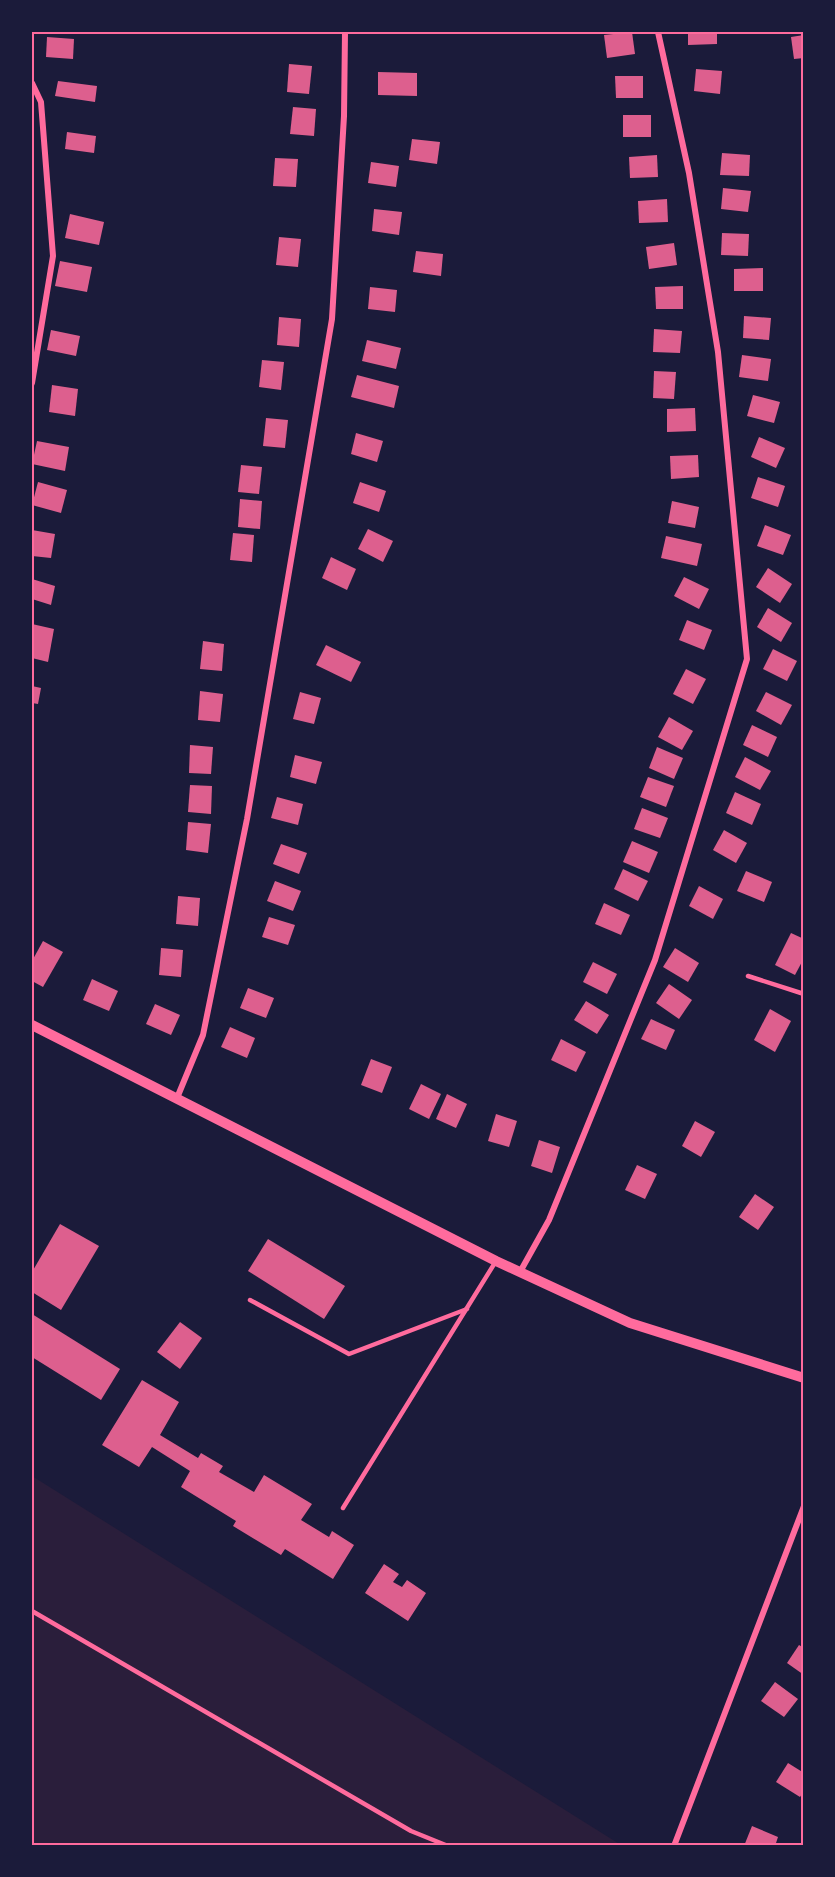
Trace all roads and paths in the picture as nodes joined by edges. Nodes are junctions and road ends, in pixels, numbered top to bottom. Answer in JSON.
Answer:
{"nodes":[{"id":1,"x":345,"y":32,"type":"edge"},
{"id":2,"x":658,"y":32,"type":"edge"},
{"id":3,"x":32,"y":83,"type":"edge"},
{"id":4,"x":32,"y":382,"type":"edge"},
{"id":5,"x":748,"y":976,"type":"dead end"},
{"id":6,"x":804,"y":994,"type":"edge"},
{"id":7,"x":32,"y":1025,"type":"edge"},
{"id":8,"x":177,"y":1098,"type":"junction"},
{"id":9,"x":496,"y":1260,"type":"junction"},
{"id":10,"x":520,"y":1272,"type":"junction"},
{"id":11,"x":250,"y":1300,"type":"dead end"},
{"id":12,"x":467,"y":1309,"type":"junction"},
{"id":13,"x":804,"y":1378,"type":"edge"},
{"id":14,"x":804,"y":1506,"type":"edge"},
{"id":15,"x":343,"y":1508,"type":"dead end"},
{"id":16,"x":32,"y":1611,"type":"edge"},
{"id":17,"x":448,"y":1845,"type":"edge"},
{"id":18,"x":674,"y":1845,"type":"edge"}],
"edges":[{"from":1,"to":8,"type":"street"},
{"from":2,"to":10,"type":"street"},
{"from":3,"to":4,"type":"street"},
{"from":5,"to":6,"type":"lane"},
{"from":7,"to":8,"type":"street"},
{"from":8,"to":9,"type":"street"},
{"from":9,"to":10,"type":"street"},
{"from":9,"to":12,"type":"lane"},
{"from":10,"to":13,"type":"street"},
{"from":11,"to":12,"type":"lane"},
{"from":12,"to":15,"type":"lane"},
{"from":14,"to":18,"type":"street"},
{"from":16,"to":17,"type":"lane"}]}
